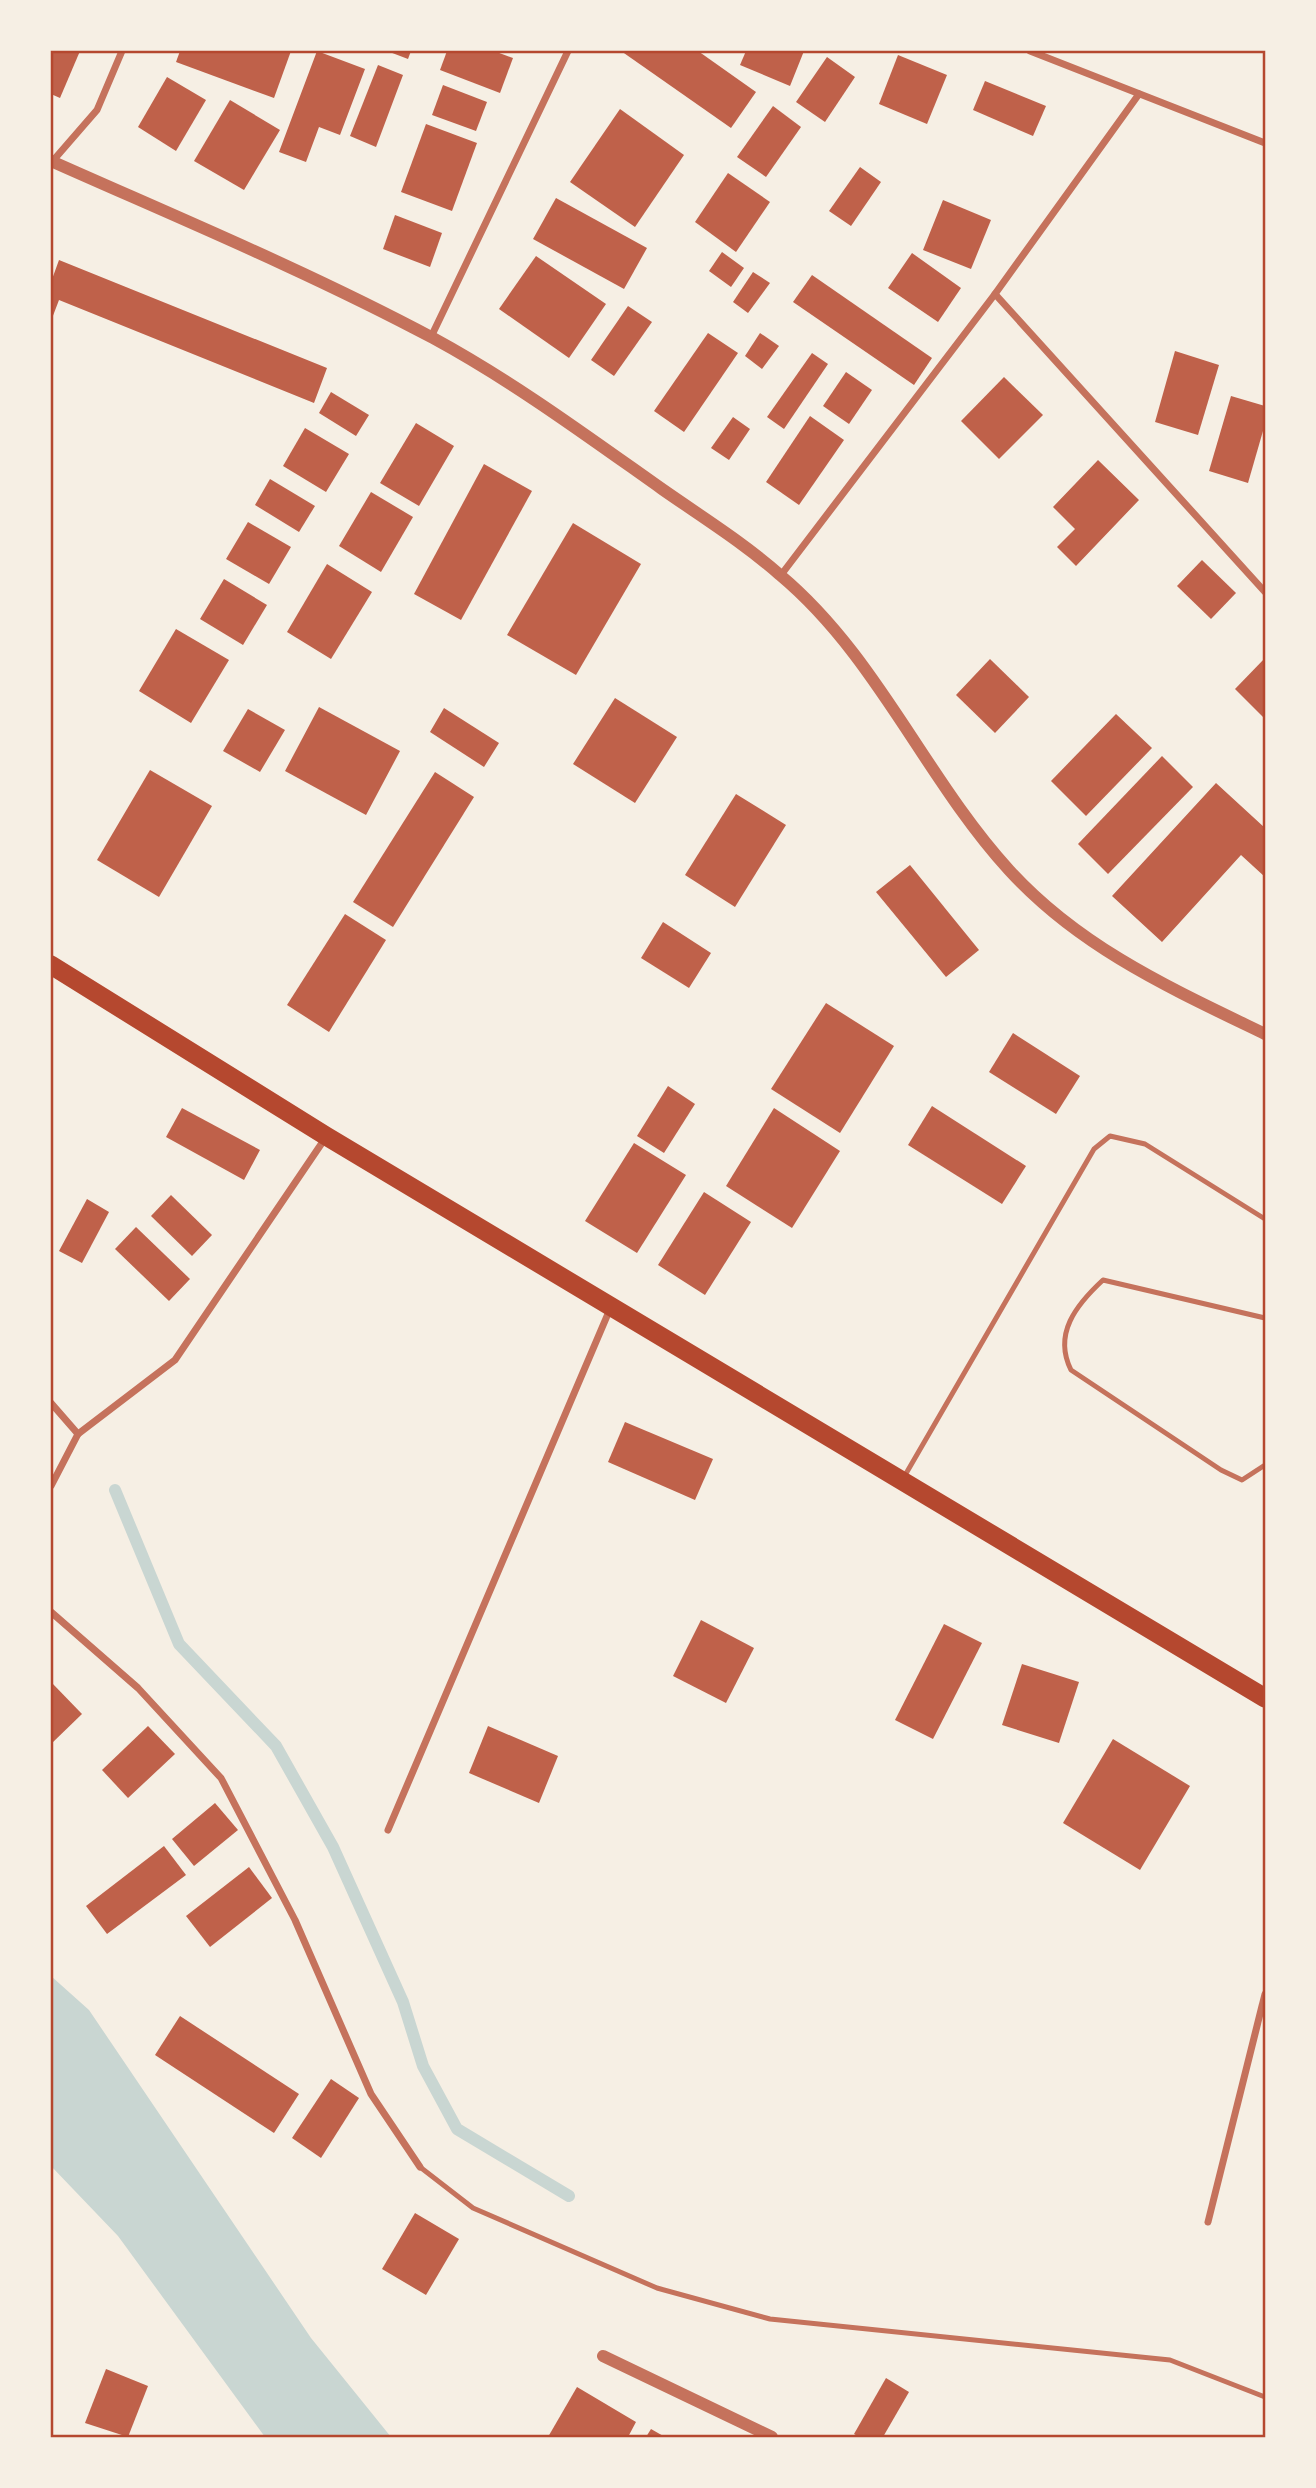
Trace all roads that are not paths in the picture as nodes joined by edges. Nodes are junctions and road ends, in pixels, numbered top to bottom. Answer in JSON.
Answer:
{"nodes":[{"id":1,"x":122,"y":51,"type":"edge"},
{"id":2,"x":568,"y":51,"type":"edge"},
{"id":3,"x":1030,"y":51,"type":"edge"},
{"id":4,"x":1139,"y":93,"type":"junction"},
{"id":5,"x":1265,"y":143,"type":"edge"},
{"id":6,"x":51,"y":162,"type":"edge"},
{"id":7,"x":995,"y":294,"type":"junction"},
{"id":8,"x":431,"y":337,"type":"junction"},
{"id":9,"x":781,"y":575,"type":"junction"},
{"id":10,"x":1265,"y":592,"type":"edge"},
{"id":11,"x":51,"y":965,"type":"edge"},
{"id":12,"x":1265,"y":1034,"type":"edge"},
{"id":13,"x":326,"y":1136,"type":"junction"},
{"id":14,"x":1265,"y":1219,"type":"edge"},
{"id":15,"x":611,"y":1308,"type":"junction"},
{"id":16,"x":1265,"y":1318,"type":"edge"},
{"id":17,"x":51,"y":1403,"type":"edge"},
{"id":18,"x":78,"y":1434,"type":"junction"},
{"id":19,"x":1265,"y":1465,"type":"edge"},
{"id":20,"x":902,"y":1482,"type":"junction"},
{"id":21,"x":51,"y":1486,"type":"edge"},
{"id":22,"x":51,"y":1612,"type":"edge"},
{"id":23,"x":1265,"y":1698,"type":"edge"},
{"id":24,"x":388,"y":1830,"type":"dead end"},
{"id":25,"x":1265,"y":1994,"type":"edge"},
{"id":26,"x":421,"y":2167,"type":"joint"},
{"id":27,"x":1208,"y":2222,"type":"dead end"},
{"id":28,"x":603,"y":2356,"type":"dead end"},
{"id":29,"x":1265,"y":2397,"type":"edge"},
{"id":30,"x":772,"y":2437,"type":"edge"}],
"edges":[{"from":1,"to":6,"type":"street"},
{"from":2,"to":8,"type":"street"},
{"from":3,"to":4,"type":"street"},
{"from":4,"to":5,"type":"street"},
{"from":4,"to":7,"type":"street"},
{"from":6,"to":8,"type":"street"},
{"from":7,"to":9,"type":"street"},
{"from":7,"to":10,"type":"street"},
{"from":8,"to":9,"type":"street"},
{"from":9,"to":12,"type":"street"},
{"from":11,"to":13,"type":"highway"},
{"from":13,"to":15,"type":"highway"},
{"from":13,"to":18,"type":"street"},
{"from":14,"to":20,"type":"lane"},
{"from":15,"to":20,"type":"highway"},
{"from":15,"to":24,"type":"street"},
{"from":16,"to":19,"type":"lane"},
{"from":17,"to":18,"type":"street"},
{"from":18,"to":21,"type":"street"},
{"from":20,"to":23,"type":"highway"},
{"from":22,"to":26,"type":"street"},
{"from":25,"to":27,"type":"street"},
{"from":26,"to":29,"type":"lane"},
{"from":28,"to":30,"type":"street"}]}
